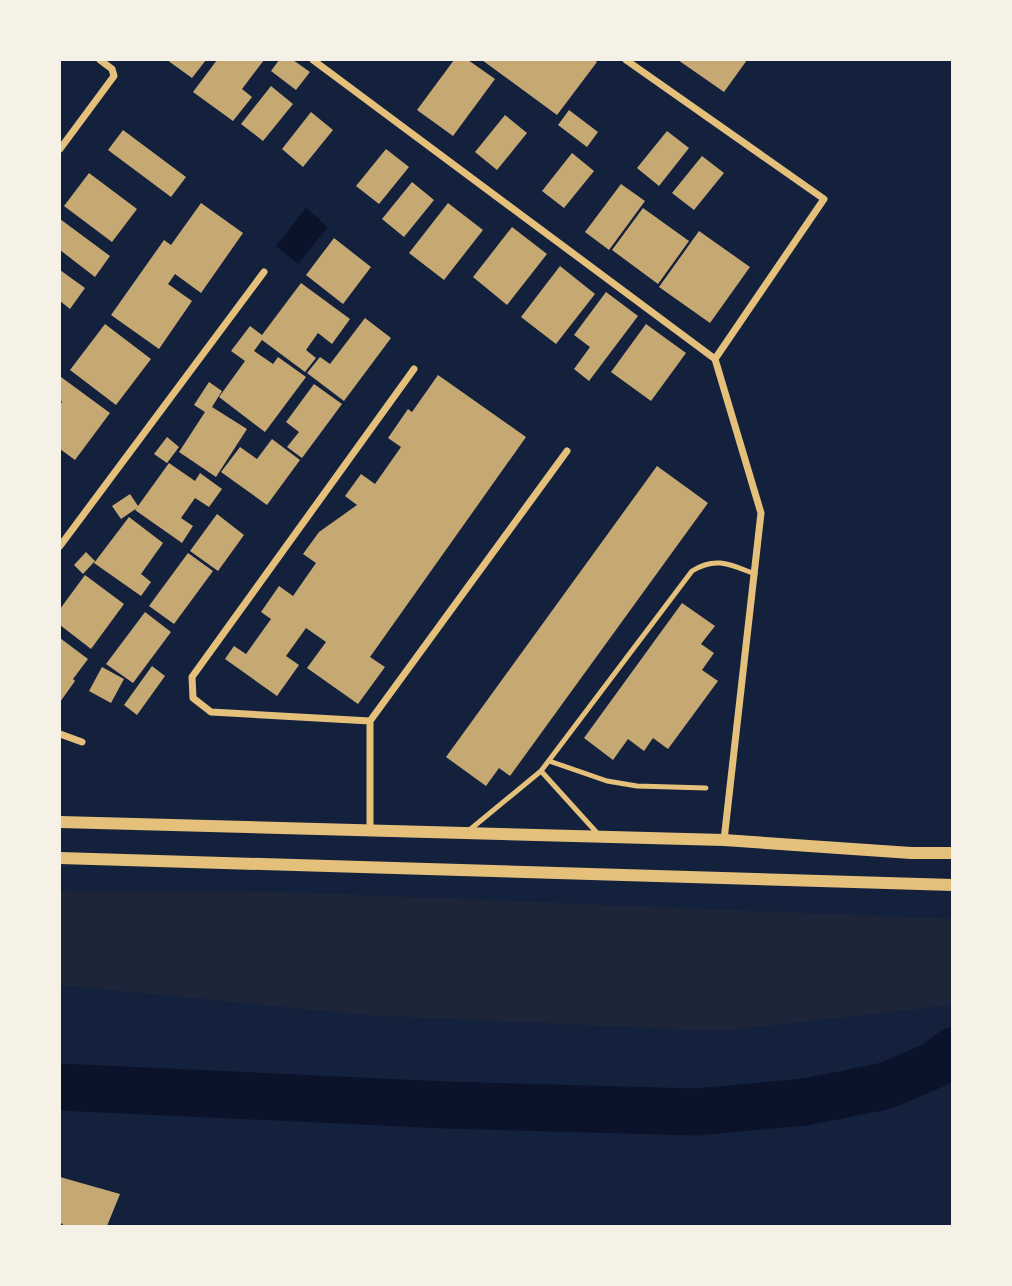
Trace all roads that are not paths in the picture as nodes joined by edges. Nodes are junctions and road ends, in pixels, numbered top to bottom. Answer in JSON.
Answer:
{"nodes":[{"id":1,"x":100,"y":60,"type":"edge"},
{"id":2,"x":313,"y":60,"type":"edge"},
{"id":3,"x":626,"y":60,"type":"edge"},
{"id":4,"x":60,"y":149,"type":"edge"},
{"id":5,"x":264,"y":272,"type":"dead end"},
{"id":6,"x":715,"y":359,"type":"junction"},
{"id":7,"x":414,"y":369,"type":"dead end"},
{"id":8,"x":566,"y":451,"type":"dead end"},
{"id":9,"x":60,"y":546,"type":"edge"},
{"id":10,"x":755,"y":574,"type":"junction"},
{"id":11,"x":370,"y":722,"type":"junction"},
{"id":12,"x":60,"y":734,"type":"edge"},
{"id":13,"x":82,"y":742,"type":"dead end"},
{"id":14,"x":549,"y":761,"type":"junction"},
{"id":15,"x":541,"y":771,"type":"junction"},
{"id":16,"x":706,"y":788,"type":"dead end"},
{"id":17,"x":60,"y":822,"type":"edge"},
{"id":18,"x":370,"y":831,"type":"junction"},
{"id":19,"x":465,"y":834,"type":"junction"},
{"id":20,"x":600,"y":836,"type":"junction"},
{"id":21,"x":724,"y":840,"type":"junction"},
{"id":22,"x":953,"y":853,"type":"edge"},
{"id":23,"x":60,"y":858,"type":"edge"},
{"id":24,"x":953,"y":885,"type":"edge"}],
"edges":[{"from":1,"to":4,"type":"street"},
{"from":2,"to":6,"type":"street"},
{"from":3,"to":6,"type":"street"},
{"from":5,"to":9,"type":"street"},
{"from":6,"to":10,"type":"street"},
{"from":7,"to":11,"type":"street"},
{"from":8,"to":11,"type":"street"},
{"from":10,"to":14,"type":"lane"},
{"from":10,"to":21,"type":"street"},
{"from":11,"to":18,"type":"street"},
{"from":12,"to":13,"type":"street"},
{"from":14,"to":15,"type":"lane"},
{"from":14,"to":16,"type":"lane"},
{"from":15,"to":19,"type":"lane"},
{"from":15,"to":20,"type":"lane"},
{"from":17,"to":18,"type":"street"},
{"from":18,"to":19,"type":"street"},
{"from":19,"to":20,"type":"street"},
{"from":20,"to":21,"type":"street"},
{"from":21,"to":22,"type":"street"},
{"from":23,"to":24,"type":"street"}]}
